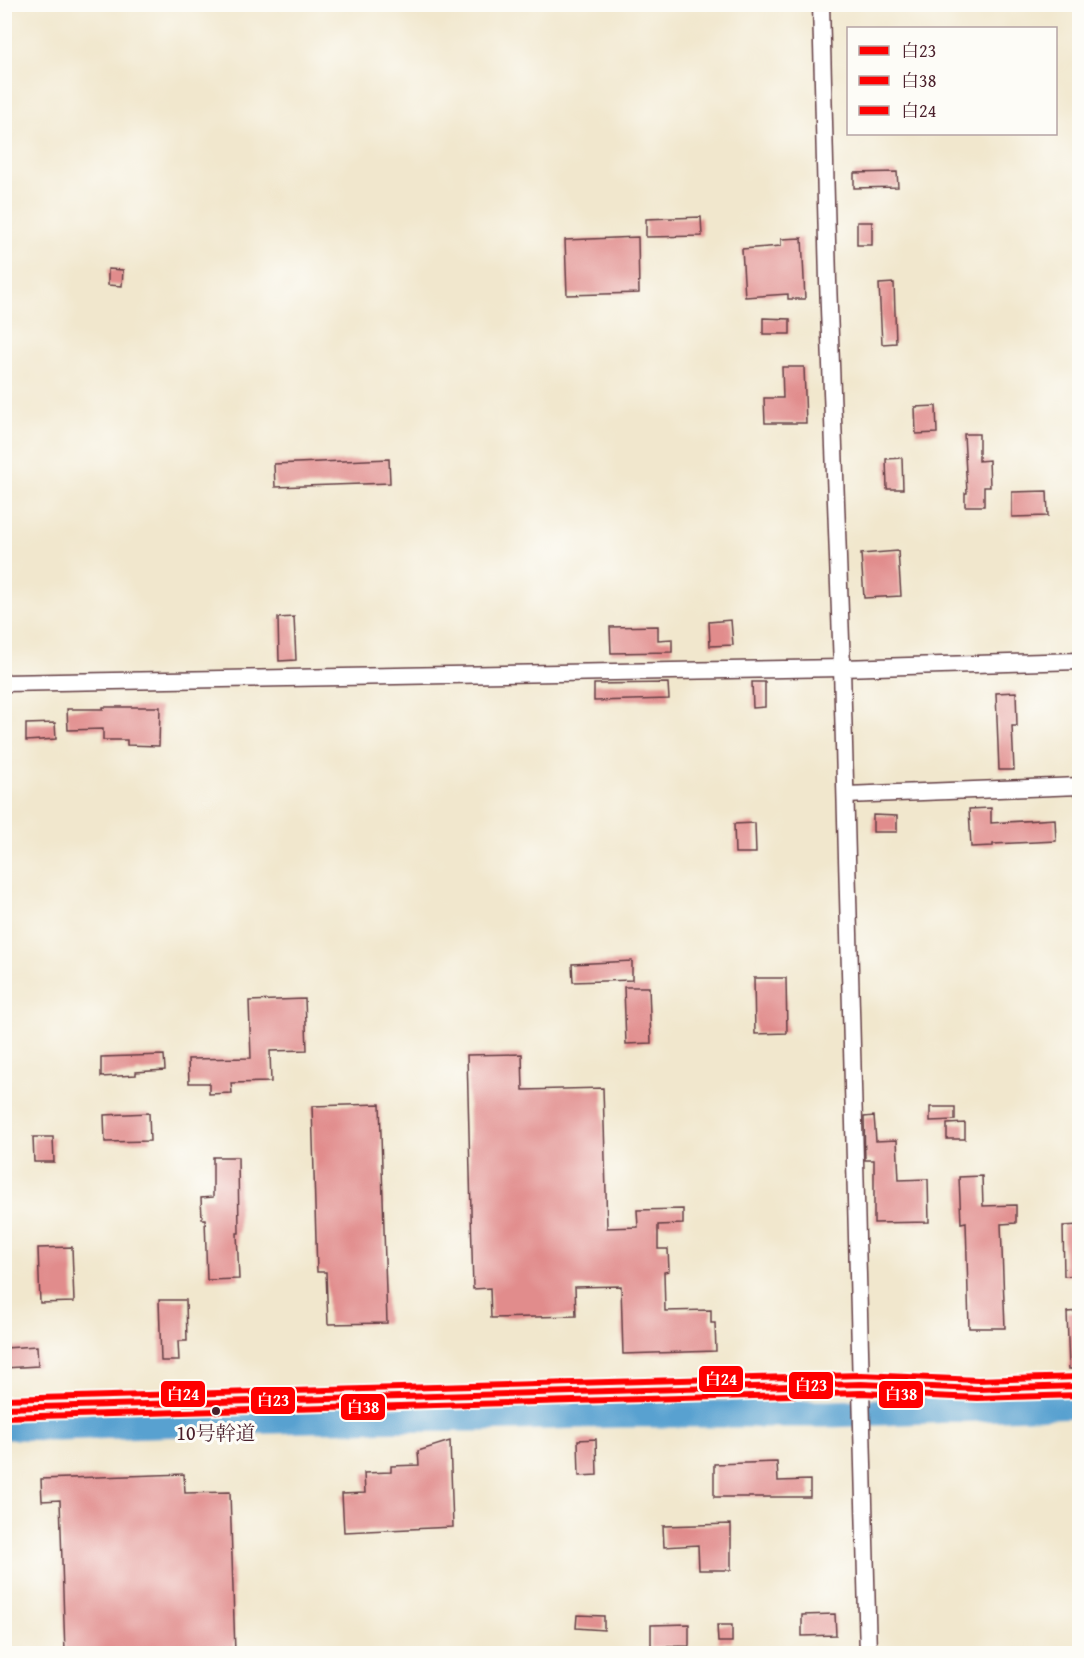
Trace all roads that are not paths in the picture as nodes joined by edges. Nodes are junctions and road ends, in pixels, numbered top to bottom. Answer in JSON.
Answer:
{"nodes":[{"id":1,"x":821,"y":4,"type":"edge"},
{"id":2,"x":1080,"y":661,"type":"edge"},
{"id":3,"x":842,"y":668,"type":"junction"},
{"id":4,"x":4,"y":683,"type":"edge"},
{"id":5,"x":1080,"y":786,"type":"edge"},
{"id":6,"x":846,"y":795,"type":"junction"},
{"id":7,"x":1080,"y":1386,"type":"edge"},
{"id":8,"x":861,"y":1390,"type":"junction"},
{"id":9,"x":4,"y":1408,"type":"edge"},
{"id":10,"x":868,"y":1653,"type":"edge"}],
"edges":[{"from":1,"to":3,"type":"street"},
{"from":2,"to":3,"type":"street"},
{"from":3,"to":4,"type":"street"},
{"from":3,"to":6,"type":"street"},
{"from":5,"to":6,"type":"street"},
{"from":6,"to":8,"type":"street"},
{"from":7,"to":8,"type":"street"},
{"from":8,"to":9,"type":"street"},
{"from":8,"to":10,"type":"street"}]}
